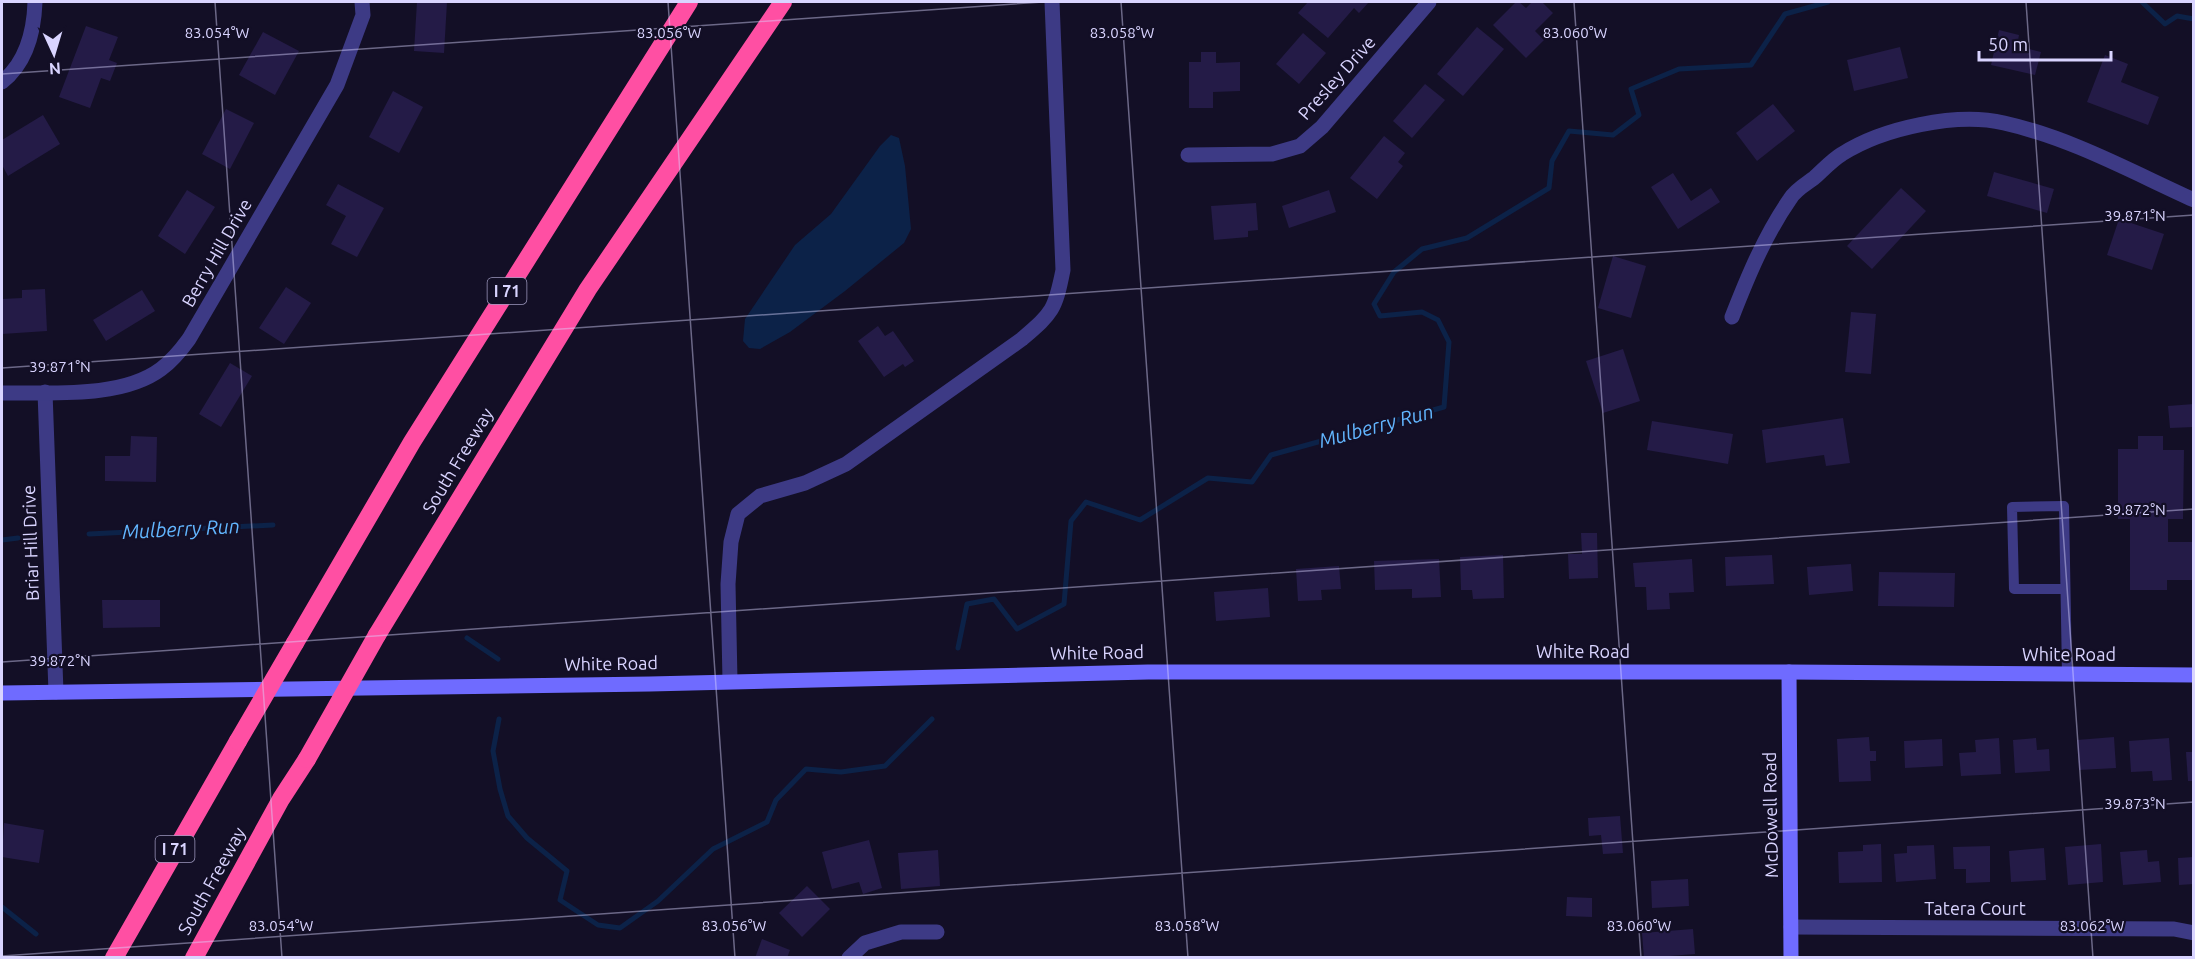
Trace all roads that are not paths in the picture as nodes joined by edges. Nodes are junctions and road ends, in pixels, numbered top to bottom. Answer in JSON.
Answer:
{"nodes":[{"id":1,"x":35,"y":2,"type":"edge"},
{"id":2,"x":362,"y":2,"type":"edge"},
{"id":3,"x":689,"y":2,"type":"edge"},
{"id":4,"x":783,"y":2,"type":"edge"},
{"id":5,"x":1052,"y":2,"type":"edge"},
{"id":6,"x":1429,"y":2,"type":"edge"},
{"id":7,"x":2,"y":82,"type":"edge"},
{"id":8,"x":1188,"y":155,"type":"dead end"},
{"id":9,"x":2193,"y":200,"type":"edge"},
{"id":10,"x":1732,"y":317,"type":"dead end"},
{"id":11,"x":45,"y":392,"type":"junction"},
{"id":12,"x":2,"y":393,"type":"edge"},
{"id":13,"x":2066,"y":589,"type":"junction"},
{"id":14,"x":1789,"y":672,"type":"junction"},
{"id":15,"x":2067,"y":674,"type":"junction"},
{"id":16,"x":2193,"y":675,"type":"edge"},
{"id":17,"x":730,"y":681,"type":"junction"},
{"id":18,"x":56,"y":692,"type":"junction"},
{"id":19,"x":2,"y":693,"type":"edge"},
{"id":20,"x":1791,"y":927,"type":"junction"},
{"id":21,"x":937,"y":932,"type":"dead end"},
{"id":22,"x":2193,"y":933,"type":"edge"},
{"id":23,"x":114,"y":957,"type":"edge"},
{"id":24,"x":194,"y":957,"type":"edge"},
{"id":25,"x":849,"y":957,"type":"edge"},
{"id":26,"x":1791,"y":957,"type":"edge"}],
"edges":[{"from":1,"to":7,"type":"street"},
{"from":2,"to":11,"type":"street","name":"Berry Hill Drive"},
{"from":3,"to":23,"type":"highway","number":"I 71","bridge":true},
{"from":4,"to":24,"type":"highway","name":"South Freeway","bridge":true},
{"from":5,"to":17,"type":"street"},
{"from":6,"to":8,"type":"street","name":"Presley Drive"},
{"from":9,"to":10,"type":"street"},
{"from":11,"to":12,"type":"street","name":"Berry Hill Drive"},
{"from":11,"to":18,"type":"street","name":"Briar Hill Drive"},
{"from":13,"to":13,"type":"lane"},
{"from":13,"to":15,"type":"lane"},
{"from":14,"to":15,"type":"street","name":"White Road"},
{"from":14,"to":17,"type":"street","name":"White Road"},
{"from":14,"to":20,"type":"street","name":"McDowell Road"},
{"from":15,"to":16,"type":"street","name":"White Road"},
{"from":17,"to":18,"type":"street","name":"White Road"},
{"from":18,"to":19,"type":"street","name":"White Road"},
{"from":20,"to":22,"type":"street","name":"Tatera Court"},
{"from":20,"to":26,"type":"street","name":"McDowell Road"},
{"from":21,"to":25,"type":"street"}]}
